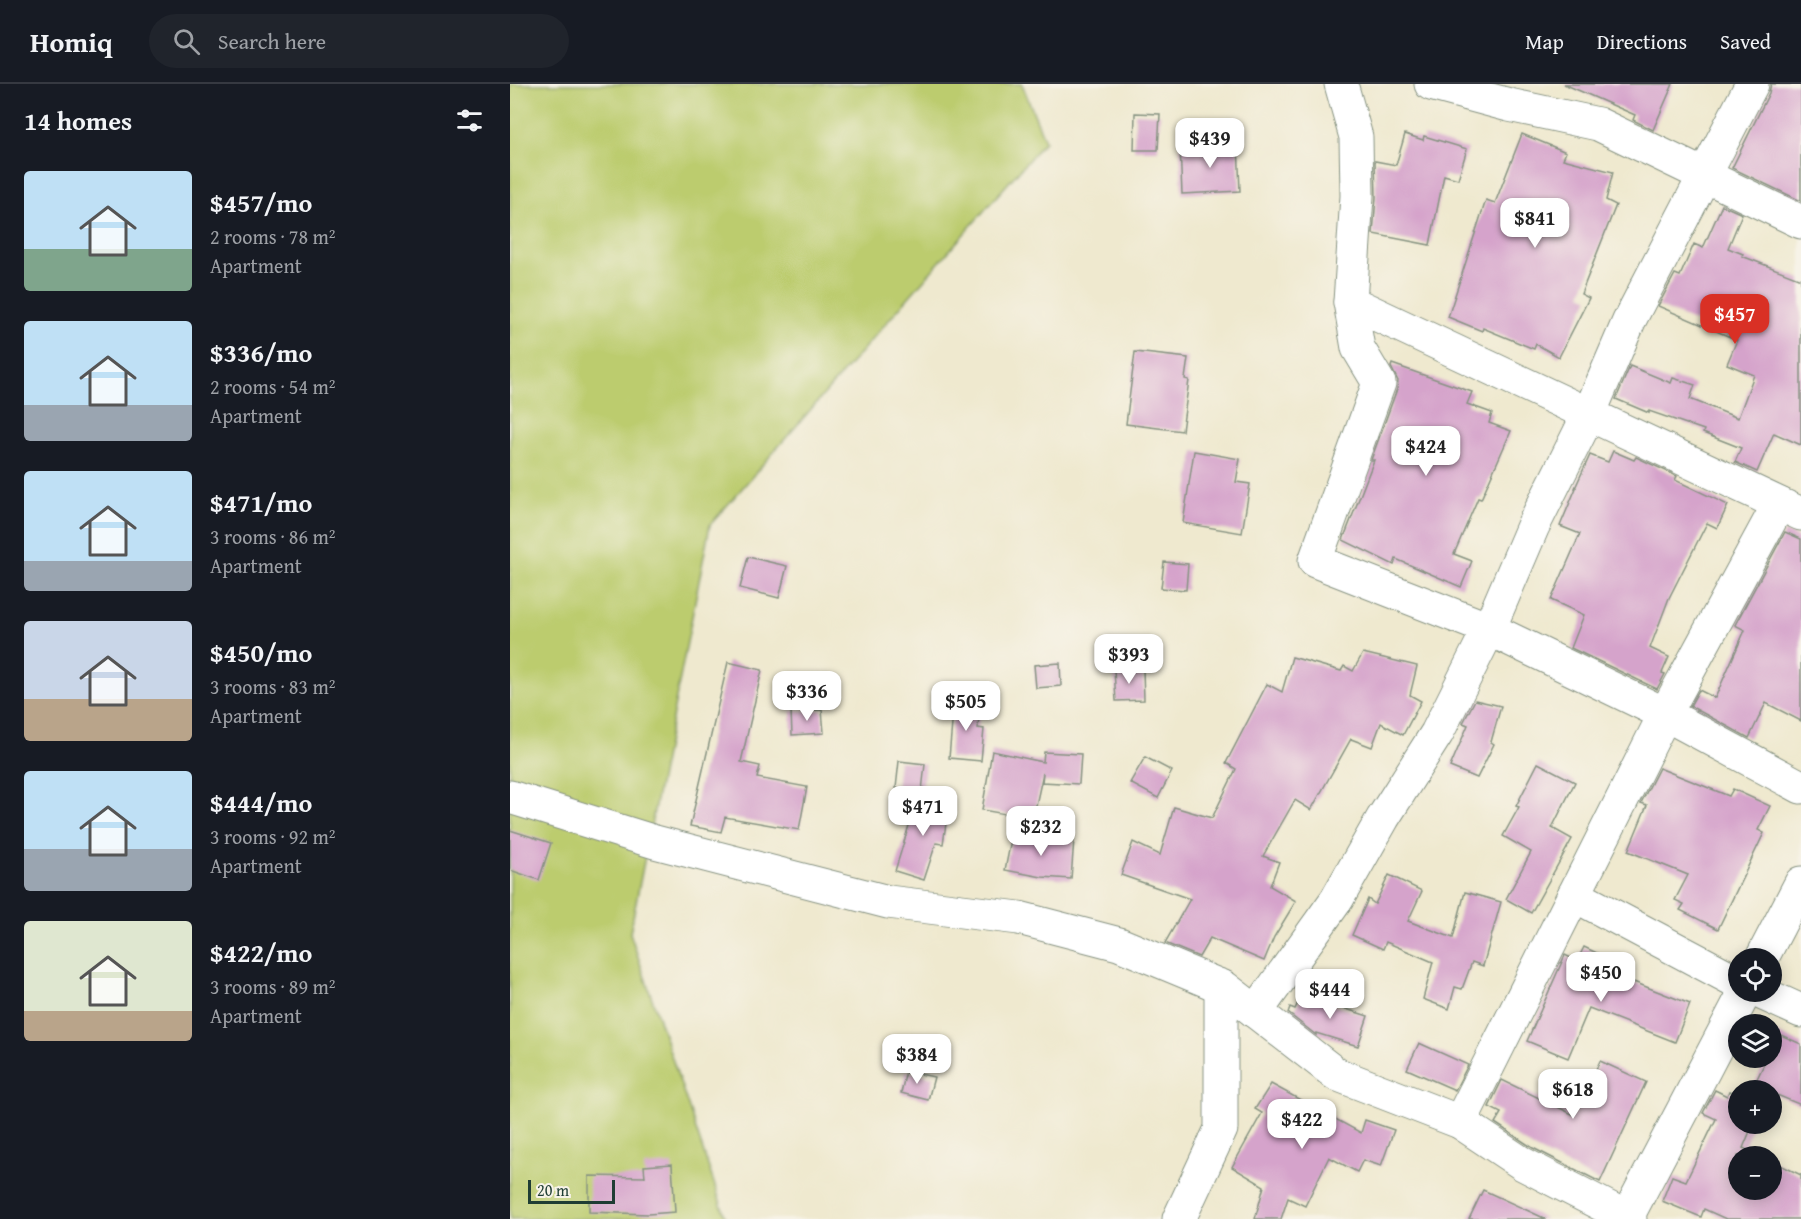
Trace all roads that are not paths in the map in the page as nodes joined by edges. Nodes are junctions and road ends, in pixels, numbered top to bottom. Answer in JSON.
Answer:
{"nodes":[{"id":1,"x":1341,"y":84,"type":"edge"},
{"id":2,"x":1431,"y":84,"type":"edge"},
{"id":3,"x":1752,"y":84,"type":"edge"},
{"id":4,"x":1705,"y":176,"type":"junction"},
{"id":5,"x":1801,"y":222,"type":"edge"},
{"id":6,"x":1350,"y":302,"type":"junction"},
{"id":7,"x":1589,"y":414,"type":"junction"},
{"id":8,"x":1790,"y":509,"type":"edge"},
{"id":9,"x":1489,"y":628,"type":"junction"},
{"id":10,"x":1665,"y":714,"type":"junction"},
{"id":11,"x":1801,"y":788,"type":"edge"},
{"id":12,"x":510,"y":797,"type":"edge"},
{"id":13,"x":1801,"y":883,"type":"edge"},
{"id":14,"x":1574,"y":895,"type":"junction"},
{"id":15,"x":1767,"y":948,"type":"edge"},
{"id":16,"x":1728,"y":977,"type":"edge"},
{"id":17,"x":1221,"y":986,"type":"junction"},
{"id":18,"x":1740,"y":1002,"type":"edge"},
{"id":19,"x":1781,"y":1002,"type":"edge"},
{"id":20,"x":1801,"y":1011,"type":"edge"},
{"id":21,"x":1256,"y":1012,"type":"junction"},
{"id":22,"x":1460,"y":1122,"type":"junction"},
{"id":23,"x":1628,"y":1218,"type":"edge"},
{"id":24,"x":1179,"y":1219,"type":"edge"}],
"edges":[{"from":1,"to":6,"type":"street"},
{"from":2,"to":4,"type":"street"},
{"from":3,"to":4,"type":"street"},
{"from":4,"to":5,"type":"street"},
{"from":4,"to":7,"type":"street"},
{"from":6,"to":7,"type":"street"},
{"from":6,"to":9,"type":"street"},
{"from":7,"to":8,"type":"street"},
{"from":7,"to":9,"type":"street"},
{"from":8,"to":10,"type":"street"},
{"from":9,"to":10,"type":"street"},
{"from":9,"to":21,"type":"street"},
{"from":10,"to":11,"type":"street"},
{"from":10,"to":14,"type":"street"},
{"from":12,"to":17,"type":"street"},
{"from":13,"to":15,"type":"street"},
{"from":14,"to":16,"type":"street"},
{"from":14,"to":22,"type":"street"},
{"from":17,"to":21,"type":"street"},
{"from":17,"to":24,"type":"street"},
{"from":18,"to":23,"type":"street"},
{"from":19,"to":20,"type":"street"},
{"from":21,"to":22,"type":"street"},
{"from":22,"to":23,"type":"street"}]}
